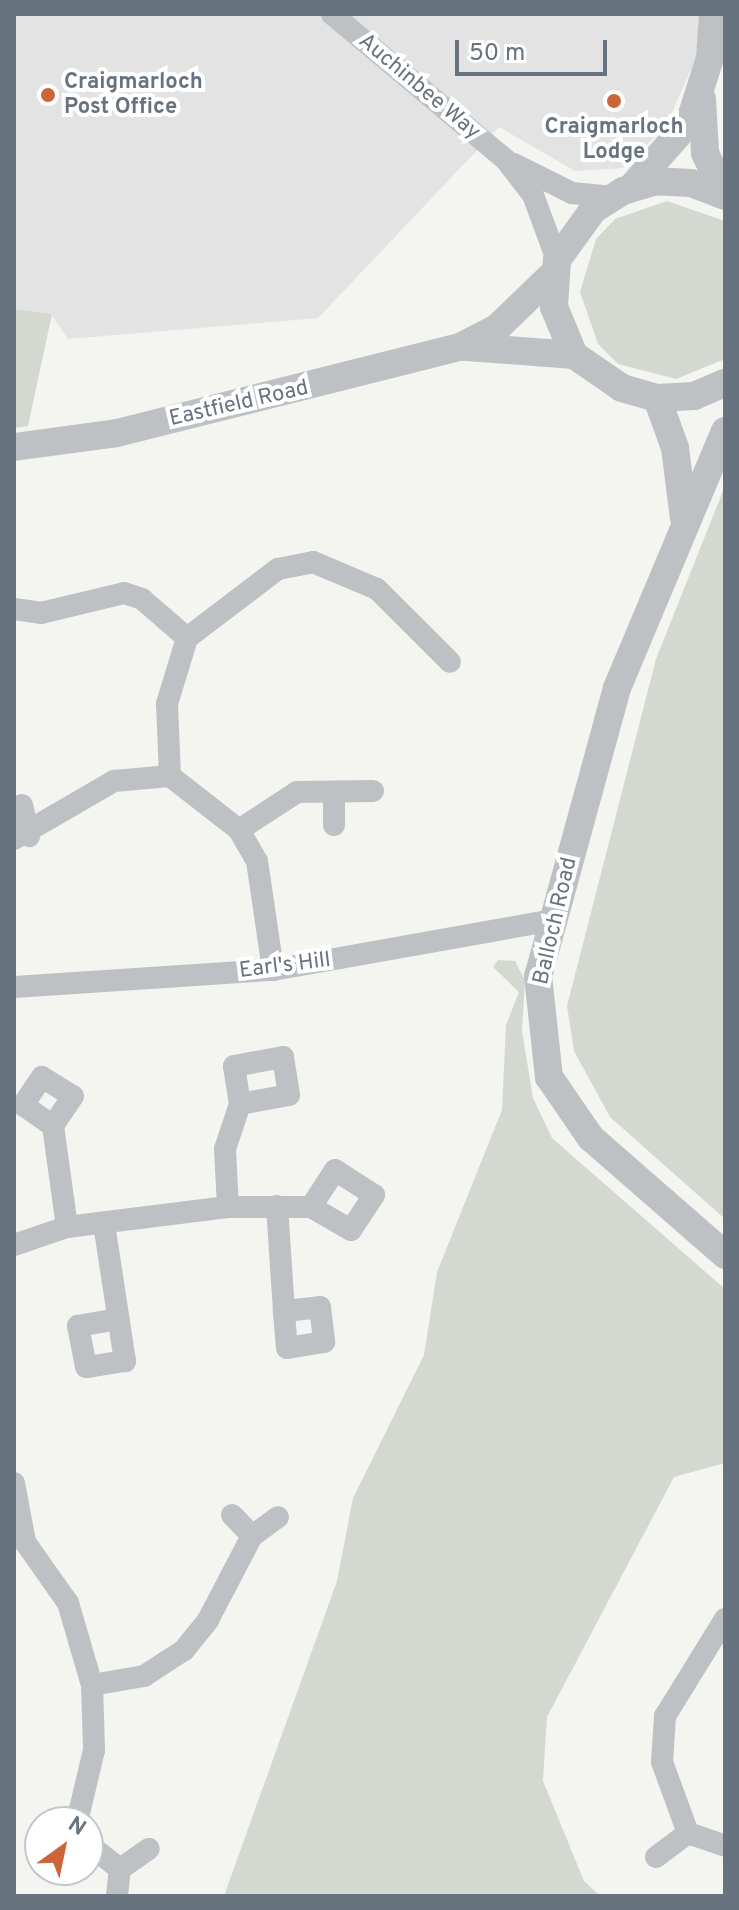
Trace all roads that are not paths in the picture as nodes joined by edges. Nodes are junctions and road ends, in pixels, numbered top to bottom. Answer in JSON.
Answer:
{"nodes":[{"id":1,"x":332,"y":14,"type":"edge"},
{"id":2,"x":713,"y":14,"type":"edge"},
{"id":3,"x":703,"y":90,"type":"junction"},
{"id":4,"x":506,"y":160,"type":"junction"},
{"id":5,"x":622,"y":193,"type":"junction"},
{"id":6,"x":725,"y":196,"type":"edge"},
{"id":7,"x":556,"y":266,"type":"junction"},
{"id":8,"x":460,"y":347,"type":"junction"},
{"id":9,"x":574,"y":355,"type":"junction"},
{"id":10,"x":725,"y":383,"type":"edge"},
{"id":11,"x":657,"y":398,"type":"junction"},
{"id":12,"x":725,"y":431,"type":"edge"},
{"id":13,"x":14,"y":447,"type":"edge"},
{"id":14,"x":684,"y":531,"type":"junction"},
{"id":15,"x":14,"y":609,"type":"edge"},
{"id":16,"x":187,"y":638,"type":"junction"},
{"id":17,"x":450,"y":662,"type":"dead end"},
{"id":18,"x":170,"y":776,"type":"junction"},
{"id":19,"x":373,"y":791,"type":"dead end"},
{"id":20,"x":334,"y":793,"type":"junction"},
{"id":21,"x":22,"y":805,"type":"dead end"},
{"id":22,"x":334,"y":825,"type":"dead end"},
{"id":23,"x":239,"y":830,"type":"junction"},
{"id":24,"x":21,"y":838,"type":"edge"},
{"id":25,"x":553,"y":920,"type":"junction"},
{"id":26,"x":273,"y":970,"type":"junction"},
{"id":27,"x":14,"y":987,"type":"edge"},
{"id":28,"x":240,"y":1104,"type":"dead end"},
{"id":29,"x":53,"y":1126,"type":"dead end"},
{"id":30,"x":277,"y":1206,"type":"junction"},
{"id":31,"x":228,"y":1207,"type":"junction"},
{"id":32,"x":311,"y":1207,"type":"dead end"},
{"id":33,"x":104,"y":1224,"type":"junction"},
{"id":34,"x":67,"y":1227,"type":"junction"},
{"id":35,"x":14,"y":1245,"type":"edge"},
{"id":36,"x":725,"y":1255,"type":"edge"},
{"id":37,"x":284,"y":1311,"type":"dead end"},
{"id":38,"x":118,"y":1319,"type":"dead end"},
{"id":39,"x":14,"y":1483,"type":"edge"},
{"id":40,"x":232,"y":1515,"type":"dead end"},
{"id":41,"x":278,"y":1517,"type":"dead end"},
{"id":42,"x":252,"y":1536,"type":"junction"},
{"id":43,"x":19,"y":1544,"type":"edge"},
{"id":44,"x":725,"y":1619,"type":"edge"},
{"id":45,"x":92,"y":1685,"type":"junction"},
{"id":46,"x":81,"y":1806,"type":"edge"},
{"id":47,"x":688,"y":1833,"type":"junction"},
{"id":48,"x":725,"y":1846,"type":"edge"},
{"id":49,"x":149,"y":1849,"type":"dead end"},
{"id":50,"x":104,"y":1856,"type":"edge"},
{"id":51,"x":656,"y":1857,"type":"dead end"},
{"id":52,"x":120,"y":1869,"type":"junction"},
{"id":53,"x":117,"y":1896,"type":"edge"}],
"edges":[{"from":1,"to":4,"type":"street","name":"Auchinbee Way"},
{"from":2,"to":3,"type":"street"},
{"from":3,"to":5,"type":"street","name":"Eastfield Road"},
{"from":3,"to":6,"type":"street"},
{"from":4,"to":5,"type":"street","name":"Auchinbee Way"},
{"from":4,"to":7,"type":"street","name":"Auchinbee Way"},
{"from":5,"to":6,"type":"street"},
{"from":5,"to":7,"type":"street","name":"Eastfield Road"},
{"from":7,"to":8,"type":"street","name":"Eastfield Road"},
{"from":7,"to":9,"type":"street"},
{"from":8,"to":9,"type":"street","name":"Eastfield Road"},
{"from":8,"to":13,"type":"street","name":"Eastfield Road"},
{"from":9,"to":11,"type":"street"},
{"from":10,"to":11,"type":"street"},
{"from":11,"to":14,"type":"street"},
{"from":12,"to":14,"type":"street","name":"Balloch Road"},
{"from":14,"to":25,"type":"street","name":"Balloch Road"},
{"from":15,"to":16,"type":"street"},
{"from":16,"to":17,"type":"street"},
{"from":16,"to":18,"type":"street"},
{"from":18,"to":23,"type":"street"},
{"from":18,"to":24,"type":"street"},
{"from":19,"to":20,"type":"street"},
{"from":20,"to":22,"type":"street"},
{"from":20,"to":23,"type":"street"},
{"from":21,"to":24,"type":"street"},
{"from":23,"to":26,"type":"street"},
{"from":25,"to":26,"type":"street","name":"Earl's Hill"},
{"from":25,"to":36,"type":"street","name":"Balloch Road"},
{"from":26,"to":27,"type":"street","name":"Earl's Hill"},
{"from":28,"to":31,"type":"street"},
{"from":29,"to":34,"type":"street"},
{"from":30,"to":31,"type":"street"},
{"from":30,"to":32,"type":"street"},
{"from":30,"to":37,"type":"street"},
{"from":31,"to":33,"type":"street"},
{"from":33,"to":34,"type":"street"},
{"from":33,"to":38,"type":"street"},
{"from":34,"to":35,"type":"street"},
{"from":39,"to":43,"type":"street"},
{"from":40,"to":42,"type":"street"},
{"from":41,"to":42,"type":"street"},
{"from":42,"to":45,"type":"street"},
{"from":43,"to":45,"type":"street"},
{"from":44,"to":47,"type":"street"},
{"from":45,"to":46,"type":"street"},
{"from":47,"to":48,"type":"street"},
{"from":47,"to":51,"type":"street"},
{"from":49,"to":52,"type":"street"},
{"from":50,"to":52,"type":"street"},
{"from":52,"to":53,"type":"street"}]}
